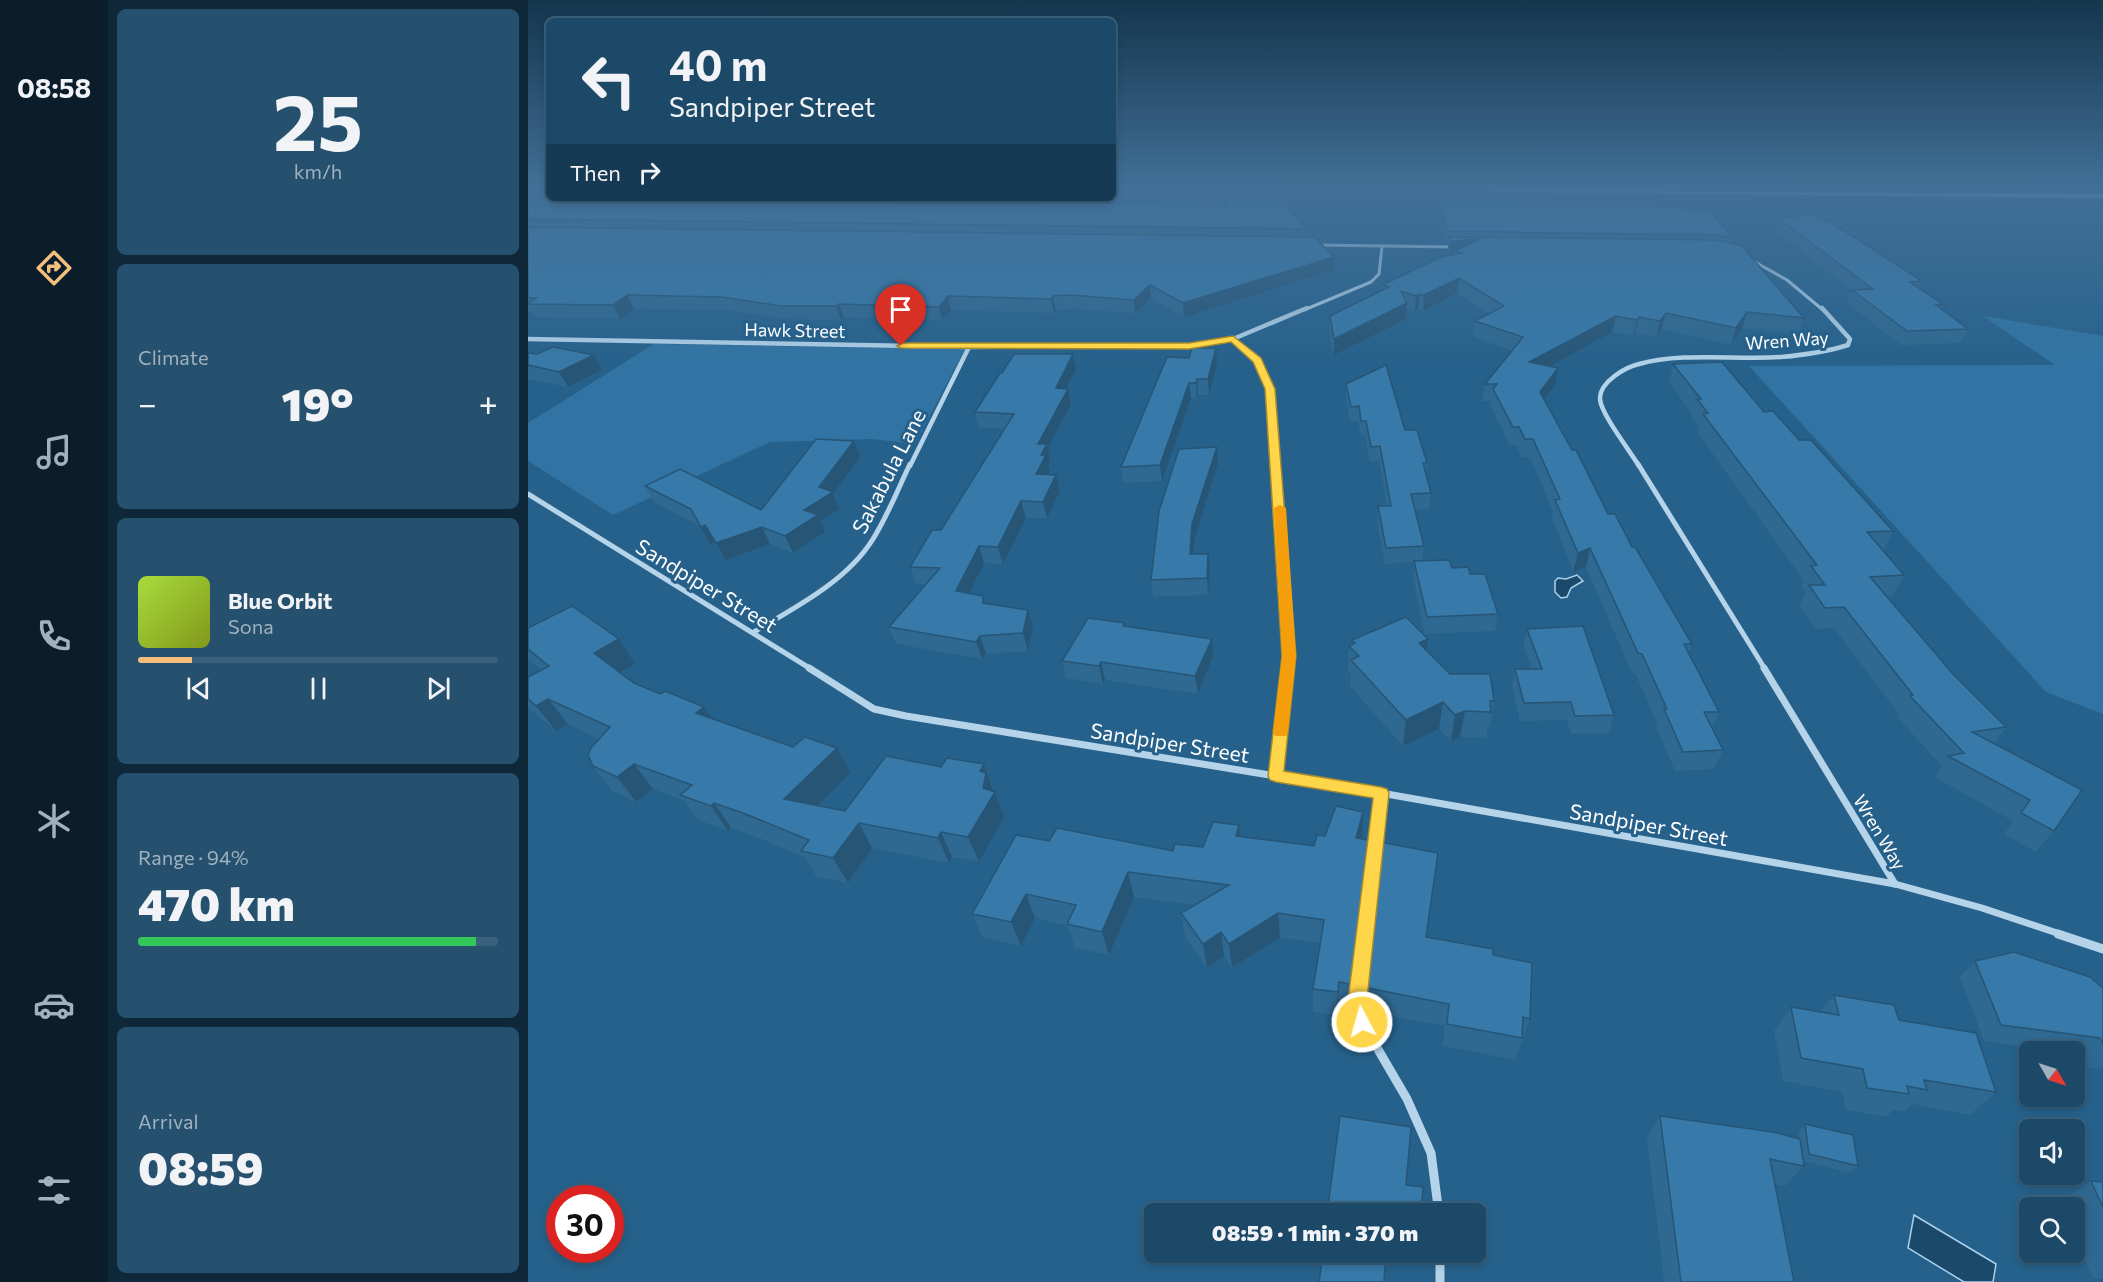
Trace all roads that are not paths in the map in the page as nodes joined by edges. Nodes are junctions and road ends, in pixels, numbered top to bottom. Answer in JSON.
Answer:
{"nodes":[{"id":1,"x":1382,"y":250,"type":"edge"},
{"id":2,"x":1741,"y":255,"type":"edge"},
{"id":3,"x":528,"y":339,"type":"edge"},
{"id":4,"x":1233,"y":339,"type":"junction"},
{"id":5,"x":969,"y":347,"type":"junction"},
{"id":6,"x":528,"y":494,"type":"edge"},
{"id":7,"x":754,"y":632,"type":"junction"},
{"id":8,"x":1276,"y":776,"type":"junction"},
{"id":9,"x":1381,"y":793,"type":"junction"},
{"id":10,"x":1895,"y":884,"type":"junction"},
{"id":11,"x":2103,"y":950,"type":"edge"},
{"id":12,"x":1438,"y":1203,"type":"edge"},
{"id":13,"x":1440,"y":1263,"type":"edge"},
{"id":14,"x":1440,"y":1282,"type":"edge"}],
"edges":[{"from":1,"to":4,"type":"street","name":"Hawk Street"},
{"from":2,"to":10,"type":"street","name":"Wren Way"},
{"from":3,"to":5,"type":"street","name":"Hawk Street"},
{"from":4,"to":5,"type":"street","name":"Hawk Street"},
{"from":4,"to":8,"type":"street"},
{"from":5,"to":7,"type":"street","name":"Sakabula Lane"},
{"from":6,"to":7,"type":"street","name":"Sandpiper Street"},
{"from":7,"to":8,"type":"street","name":"Sandpiper Street"},
{"from":8,"to":9,"type":"street","name":"Sandpiper Street"},
{"from":9,"to":10,"type":"street","name":"Sandpiper Street"},
{"from":9,"to":12,"type":"street"},
{"from":10,"to":11,"type":"street","name":"Sandpiper Street"},
{"from":13,"to":14,"type":"street"}]}
